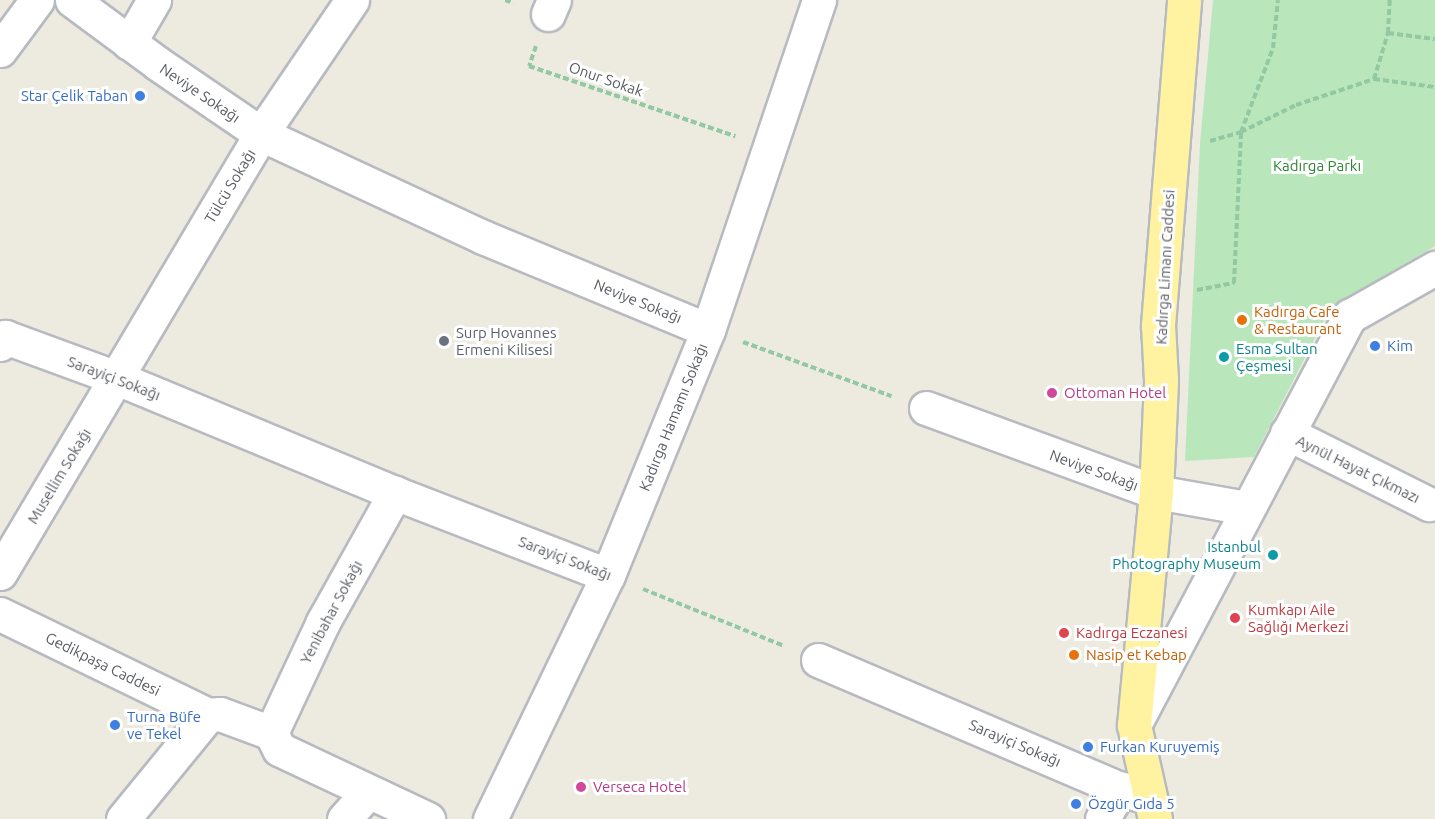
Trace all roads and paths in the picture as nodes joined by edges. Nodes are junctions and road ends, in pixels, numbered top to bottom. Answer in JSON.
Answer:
{"nodes":[{"id":1,"x":37,"y":0,"type":"edge"},
{"id":2,"x":72,"y":0,"type":"edge"},
{"id":3,"x":154,"y":0,"type":"edge"},
{"id":4,"x":352,"y":0,"type":"edge"},
{"id":5,"x":505,"y":0,"type":"edge"},
{"id":6,"x":819,"y":0,"type":"edge"},
{"id":7,"x":1184,"y":0,"type":"edge"},
{"id":8,"x":1278,"y":0,"type":"edge"},
{"id":9,"x":1390,"y":0,"type":"edge"},
{"id":10,"x":551,"y":7,"type":"edge"},
{"id":11,"x":1388,"y":33,"type":"junction"},
{"id":12,"x":1435,"y":39,"type":"edge"},
{"id":13,"x":129,"y":43,"type":"junction"},
{"id":14,"x":0,"y":51,"type":"edge"},
{"id":15,"x":1374,"y":80,"type":"junction"},
{"id":16,"x":1435,"y":87,"type":"edge"},
{"id":17,"x":1241,"y":132,"type":"junction"},
{"id":18,"x":261,"y":134,"type":"junction"},
{"id":19,"x":770,"y":148,"type":"junction"},
{"id":20,"x":1172,"y":152,"type":"junction"},
{"id":21,"x":1435,"y":268,"type":"edge"},
{"id":22,"x":1196,"y":290,"type":"dead end"},
{"id":23,"x":708,"y":330,"type":"junction"},
{"id":24,"x":3,"y":340,"type":"edge"},
{"id":25,"x":117,"y":378,"type":"junction"},
{"id":26,"x":926,"y":408,"type":"joint"},
{"id":27,"x":1287,"y":433,"type":"junction"},
{"id":28,"x":1156,"y":492,"type":"junction"},
{"id":29,"x":395,"y":493,"type":"junction"},
{"id":30,"x":1429,"y":504,"type":"dead end"},
{"id":31,"x":1247,"y":508,"type":"junction"},
{"id":32,"x":0,"y":573,"type":"edge"},
{"id":33,"x":608,"y":575,"type":"junction"},
{"id":34,"x":0,"y":614,"type":"edge"},
{"id":35,"x":818,"y":660,"type":"joint"},
{"id":36,"x":208,"y":715,"type":"junction"},
{"id":37,"x":1134,"y":725,"type":"junction"},
{"id":38,"x":271,"y":733,"type":"junction"},
{"id":39,"x":368,"y":792,"type":"junction"},
{"id":40,"x":1142,"y":801,"type":"edge"},
{"id":41,"x":123,"y":819,"type":"edge"},
{"id":42,"x":344,"y":819,"type":"edge"},
{"id":43,"x":428,"y":819,"type":"edge"},
{"id":44,"x":490,"y":819,"type":"edge"},
{"id":45,"x":1102,"y":819,"type":"edge"}],
"edges":[{"from":1,"to":14,"type":"street"},
{"from":2,"to":13,"type":"street","name":"Neviye Sokağı"},
{"from":3,"to":13,"type":"street"},
{"from":4,"to":18,"type":"street","name":"Tülcü Sokağı"},
{"from":5,"to":10,"type":"path","name":"Onur Sokak"},
{"from":6,"to":19,"type":"street","name":"Kadırga Hamamı Sokağı"},
{"from":7,"to":20,"type":"main road","name":"Kadırga Limanı Caddesi"},
{"from":8,"to":17,"type":"path"},
{"from":9,"to":11,"type":"path"},
{"from":10,"to":19,"type":"path","name":"Onur Sokak"},
{"from":11,"to":12,"type":"path"},
{"from":11,"to":15,"type":"path"},
{"from":13,"to":18,"type":"street","name":"Neviye Sokağı"},
{"from":15,"to":16,"type":"path"},
{"from":15,"to":17,"type":"path"},
{"from":17,"to":20,"type":"path"},
{"from":17,"to":22,"type":"path"},
{"from":18,"to":23,"type":"street","name":"Neviye Sokağı"},
{"from":18,"to":25,"type":"street","name":"Tülcü Sokağı"},
{"from":19,"to":23,"type":"street","name":"Kadırga Hamamı Sokağı"},
{"from":20,"to":28,"type":"main road","name":"Kadırga Limanı Caddesi"},
{"from":21,"to":27,"type":"street"},
{"from":23,"to":26,"type":"path"},
{"from":23,"to":33,"type":"street","name":"Kadırga Hamamı Sokağı"},
{"from":24,"to":25,"type":"street","name":"Sarayiçi Sokağı"},
{"from":25,"to":29,"type":"street","name":"Sarayiçi Sokağı"},
{"from":25,"to":32,"type":"street","name":"Musellim Sokağı"},
{"from":26,"to":28,"type":"street","name":"Neviye Sokağı"},
{"from":27,"to":30,"type":"street","name":"Aynül Hayat Çıkmazı"},
{"from":27,"to":31,"type":"street"},
{"from":28,"to":31,"type":"street","name":"Neviye Sokağı"},
{"from":28,"to":37,"type":"main road","name":"Kadırga Limanı Caddesi"},
{"from":29,"to":33,"type":"street","name":"Sarayiçi Sokağı"},
{"from":29,"to":38,"type":"street","name":"Yenibahar Sokağı"},
{"from":31,"to":37,"type":"street"},
{"from":33,"to":35,"type":"path","name":"Sarayiçi Sokağı"},
{"from":33,"to":44,"type":"street","name":"Kadırga Hamamı Sokağı"},
{"from":34,"to":36,"type":"street","name":"Gedikpaşa Caddesi"},
{"from":35,"to":40,"type":"street","name":"Sarayiçi Sokağı"},
{"from":36,"to":38,"type":"street","name":"Gedikpaşa Caddesi"},
{"from":36,"to":41,"type":"street"},
{"from":37,"to":40,"type":"main road","name":"Kadırga Limanı Caddesi"},
{"from":38,"to":39,"type":"street","name":"Gedikpaşa Caddesi"},
{"from":39,"to":42,"type":"street"},
{"from":39,"to":43,"type":"street","name":"Gedikpaşa Caddesi"},
{"from":40,"to":45,"type":"street"}]}
